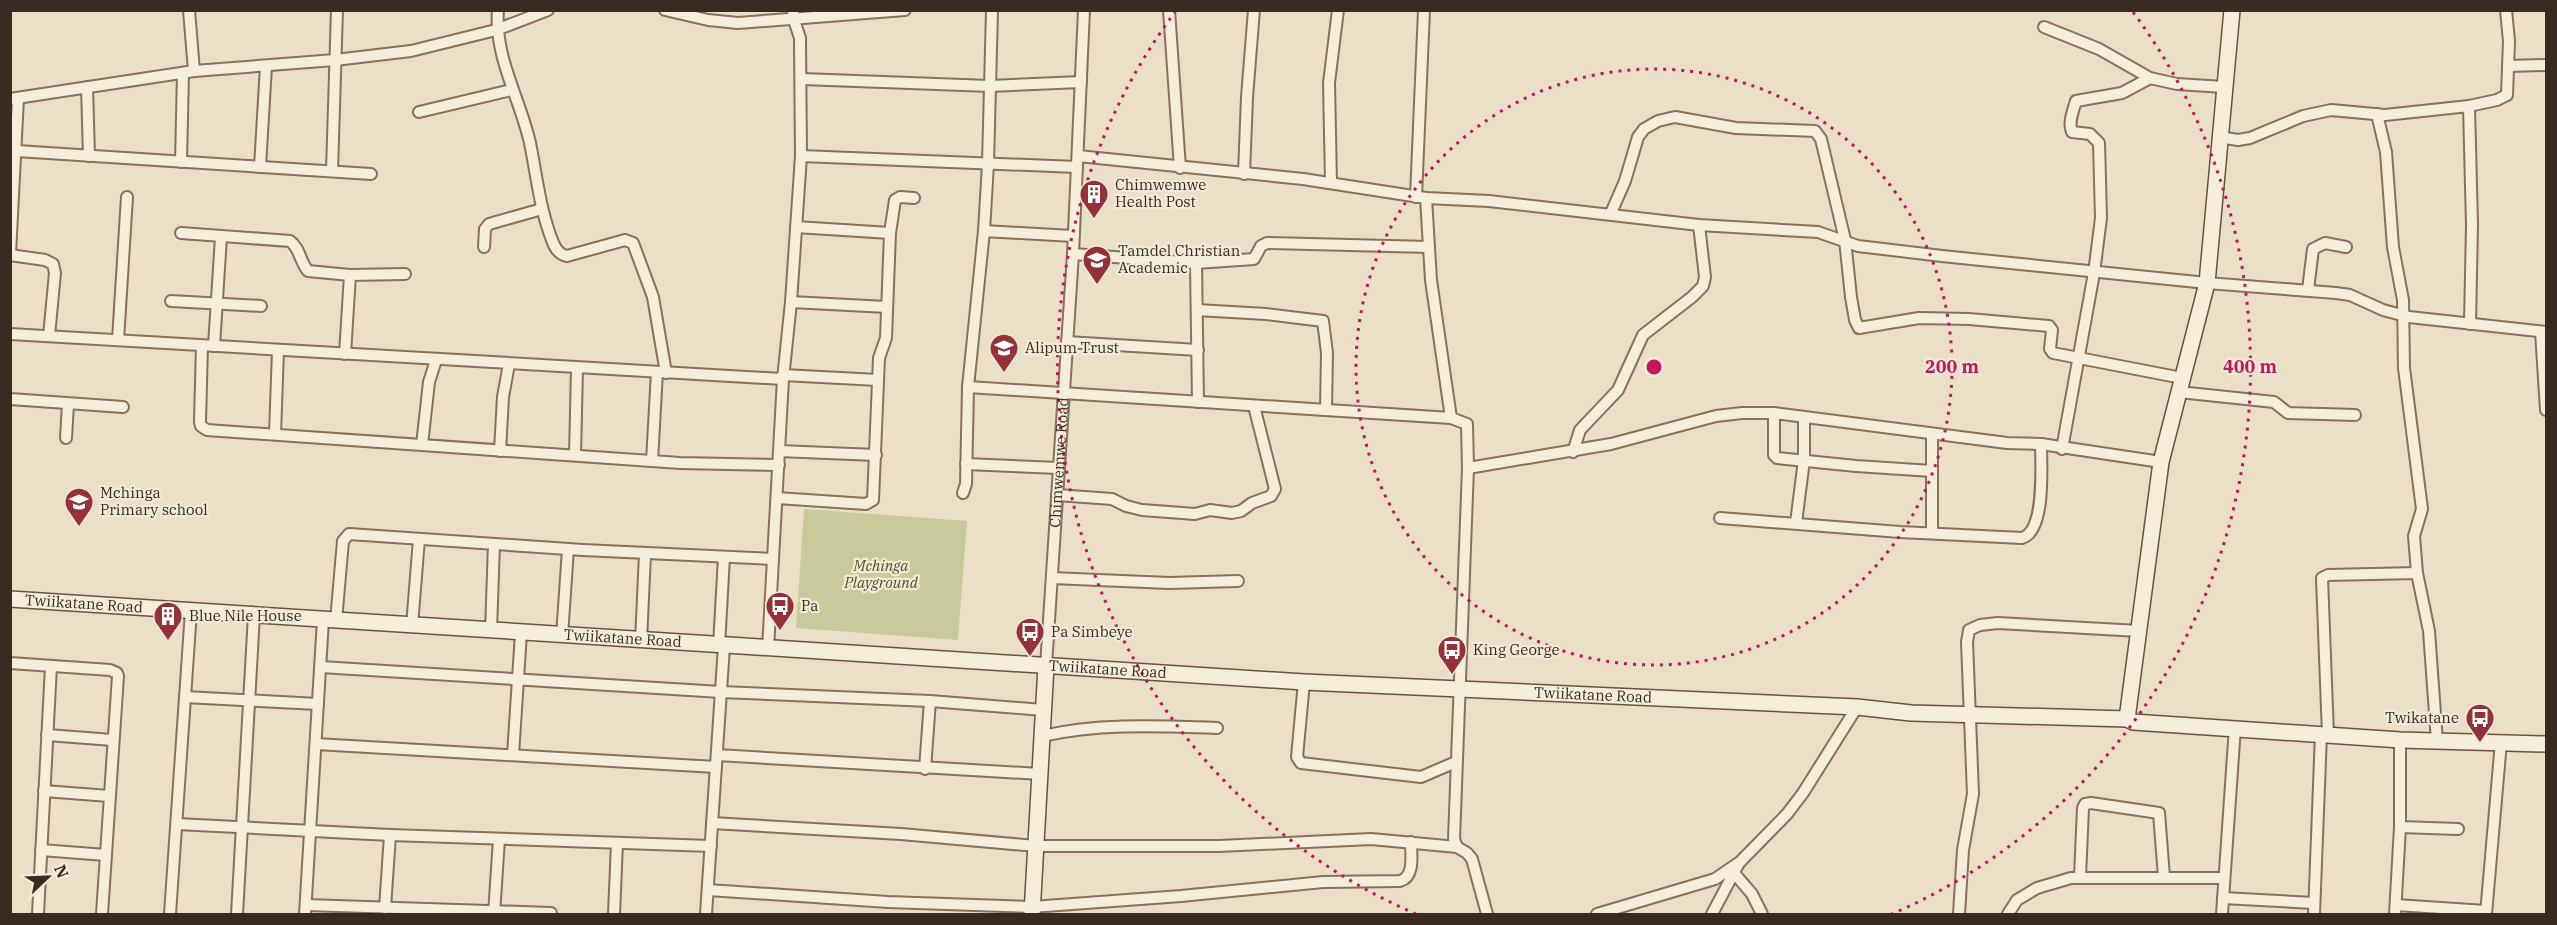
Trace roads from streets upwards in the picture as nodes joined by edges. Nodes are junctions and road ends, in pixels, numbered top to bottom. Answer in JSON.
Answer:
{"nodes":[{"id":1,"x":189,"y":10,"type":"edge"},
{"id":2,"x":337,"y":10,"type":"edge"},
{"id":3,"x":498,"y":10,"type":"edge"},
{"id":4,"x":548,"y":10,"type":"edge"},
{"id":5,"x":665,"y":10,"type":"edge"},
{"id":6,"x":905,"y":10,"type":"edge"},
{"id":7,"x":992,"y":10,"type":"edge"},
{"id":8,"x":1084,"y":10,"type":"edge"},
{"id":9,"x":1169,"y":10,"type":"edge"},
{"id":10,"x":1254,"y":10,"type":"edge"},
{"id":11,"x":1338,"y":10,"type":"edge"},
{"id":12,"x":1424,"y":10,"type":"edge"},
{"id":13,"x":2232,"y":10,"type":"edge"},
{"id":14,"x":2506,"y":10,"type":"edge"},
{"id":15,"x":870,"y":12,"type":"edge"},
{"id":16,"x":793,"y":15,"type":"edge"},
{"id":17,"x":2044,"y":27,"type":"dead end"},
{"id":18,"x":496,"y":30,"type":"junction"},
{"id":19,"x":336,"y":60,"type":"junction"},
{"id":20,"x":2547,"y":65,"type":"edge"},
{"id":21,"x":266,"y":66,"type":"junction"},
{"id":22,"x":2508,"y":66,"type":"junction"},
{"id":23,"x":188,"y":72,"type":"junction"},
{"id":24,"x":2150,"y":78,"type":"junction"},
{"id":25,"x":802,"y":79,"type":"junction"},
{"id":26,"x":1081,"y":82,"type":"junction"},
{"id":27,"x":990,"y":86,"type":"junction"},
{"id":28,"x":87,"y":87,"type":"junction"},
{"id":29,"x":2224,"y":87,"type":"junction"},
{"id":30,"x":512,"y":90,"type":"junction"},
{"id":31,"x":14,"y":98,"type":"edge"},
{"id":32,"x":2469,"y":106,"type":"junction"},
{"id":33,"x":419,"y":112,"type":"dead end"},
{"id":34,"x":2377,"y":114,"type":"junction"},
{"id":35,"x":2219,"y":137,"type":"junction"},
{"id":36,"x":17,"y":151,"type":"junction"},
{"id":37,"x":89,"y":156,"type":"junction"},
{"id":38,"x":801,"y":156,"type":"junction"},
{"id":39,"x":181,"y":162,"type":"junction"},
{"id":40,"x":1077,"y":162,"type":"junction"},
{"id":41,"x":988,"y":164,"type":"junction"},
{"id":42,"x":260,"y":167,"type":"junction"},
{"id":43,"x":1180,"y":168,"type":"junction"},
{"id":44,"x":332,"y":171,"type":"junction"},
{"id":45,"x":371,"y":174,"type":"dead end"},
{"id":46,"x":1244,"y":174,"type":"junction"},
{"id":47,"x":1331,"y":183,"type":"junction"},
{"id":48,"x":127,"y":197,"type":"dead end"},
{"id":49,"x":914,"y":198,"type":"dead end"},
{"id":50,"x":1421,"y":198,"type":"junction"},
{"id":51,"x":542,"y":209,"type":"junction"},
{"id":52,"x":1611,"y":213,"type":"junction"},
{"id":53,"x":1699,"y":225,"type":"junction"},
{"id":54,"x":796,"y":227,"type":"junction"},
{"id":55,"x":984,"y":231,"type":"junction"},
{"id":56,"x":181,"y":233,"type":"dead end"},
{"id":57,"x":890,"y":233,"type":"junction"},
{"id":58,"x":1073,"y":236,"type":"junction"},
{"id":59,"x":221,"y":237,"type":"junction"},
{"id":60,"x":1845,"y":240,"type":"junction"},
{"id":61,"x":484,"y":247,"type":"dead end"},
{"id":62,"x":2346,"y":247,"type":"dead end"},
{"id":63,"x":1429,"y":248,"type":"junction"},
{"id":64,"x":10,"y":254,"type":"edge"},
{"id":65,"x":1073,"y":254,"type":"junction"},
{"id":66,"x":1196,"y":262,"type":"junction"},
{"id":67,"x":2094,"y":273,"type":"junction"},
{"id":68,"x":405,"y":274,"type":"dead end"},
{"id":69,"x":350,"y":275,"type":"junction"},
{"id":70,"x":2206,"y":283,"type":"junction"},
{"id":71,"x":2308,"y":290,"type":"junction"},
{"id":72,"x":171,"y":301,"type":"dead end"},
{"id":73,"x":217,"y":302,"type":"junction"},
{"id":74,"x":791,"y":302,"type":"junction"},
{"id":75,"x":261,"y":306,"type":"dead end"},
{"id":76,"x":887,"y":307,"type":"junction"},
{"id":77,"x":1197,"y":310,"type":"junction"},
{"id":78,"x":2403,"y":315,"type":"junction"},
{"id":79,"x":2470,"y":324,"type":"junction"},
{"id":80,"x":2544,"y":332,"type":"edge"},
{"id":81,"x":10,"y":334,"type":"edge"},
{"id":82,"x":49,"y":336,"type":"junction"},
{"id":83,"x":118,"y":340,"type":"junction"},
{"id":84,"x":1067,"y":342,"type":"junction"},
{"id":85,"x":208,"y":346,"type":"junction"},
{"id":86,"x":278,"y":350,"type":"junction"},
{"id":87,"x":1198,"y":350,"type":"junction"},
{"id":88,"x":345,"y":354,"type":"junction"},
{"id":89,"x":2077,"y":357,"type":"junction"},
{"id":90,"x":436,"y":360,"type":"junction"},
{"id":91,"x":509,"y":364,"type":"junction"},
{"id":92,"x":577,"y":368,"type":"junction"},
{"id":93,"x":661,"y":373,"type":"junction"},
{"id":94,"x":783,"y":377,"type":"junction"},
{"id":95,"x":878,"y":380,"type":"junction"},
{"id":96,"x":2180,"y":385,"type":"junction"},
{"id":97,"x":968,"y":387,"type":"junction"},
{"id":98,"x":1064,"y":393,"type":"junction"},
{"id":99,"x":10,"y":399,"type":"edge"},
{"id":100,"x":1198,"y":402,"type":"junction"},
{"id":101,"x":68,"y":404,"type":"junction"},
{"id":102,"x":1254,"y":406,"type":"junction"},
{"id":103,"x":123,"y":407,"type":"dead end"},
{"id":104,"x":1326,"y":410,"type":"junction"},
{"id":105,"x":2547,"y":410,"type":"edge"},
{"id":106,"x":1774,"y":413,"type":"junction"},
{"id":107,"x":2355,"y":415,"type":"dead end"},
{"id":108,"x":1451,"y":418,"type":"junction"},
{"id":109,"x":1804,"y":418,"type":"junction"},
{"id":110,"x":275,"y":434,"type":"junction"},
{"id":111,"x":1932,"y":434,"type":"junction"},
{"id":112,"x":66,"y":438,"type":"dead end"},
{"id":113,"x":2042,"y":444,"type":"junction"},
{"id":114,"x":422,"y":445,"type":"junction"},
{"id":115,"x":2062,"y":449,"type":"junction"},
{"id":116,"x":500,"y":451,"type":"junction"},
{"id":117,"x":779,"y":451,"type":"junction"},
{"id":118,"x":1573,"y":452,"type":"junction"},
{"id":119,"x":876,"y":454,"type":"junction"},
{"id":120,"x":574,"y":455,"type":"junction"},
{"id":121,"x":1804,"y":460,"type":"junction"},
{"id":122,"x":652,"y":461,"type":"junction"},
{"id":123,"x":2161,"y":462,"type":"junction"},
{"id":124,"x":966,"y":464,"type":"junction"},
{"id":125,"x":779,"y":465,"type":"junction"},
{"id":126,"x":1059,"y":468,"type":"junction"},
{"id":127,"x":1468,"y":468,"type":"junction"},
{"id":128,"x":1932,"y":471,"type":"junction"},
{"id":129,"x":963,"y":493,"type":"dead end"},
{"id":130,"x":1057,"y":495,"type":"junction"},
{"id":131,"x":777,"y":498,"type":"junction"},
{"id":132,"x":1720,"y":518,"type":"dead end"},
{"id":133,"x":1796,"y":523,"type":"junction"},
{"id":134,"x":1932,"y":533,"type":"junction"},
{"id":135,"x":419,"y":539,"type":"junction"},
{"id":136,"x":494,"y":544,"type":"junction"},
{"id":137,"x":568,"y":549,"type":"junction"},
{"id":138,"x":645,"y":554,"type":"junction"},
{"id":139,"x":724,"y":557,"type":"junction"},
{"id":140,"x":773,"y":559,"type":"junction"},
{"id":141,"x":2417,"y":573,"type":"junction"},
{"id":142,"x":1052,"y":578,"type":"junction"},
{"id":143,"x":1238,"y":581,"type":"dead end"},
{"id":144,"x":10,"y":599,"type":"edge"},
{"id":145,"x":191,"y":611,"type":"junction"},
{"id":146,"x":254,"y":615,"type":"junction"},
{"id":147,"x":330,"y":620,"type":"junction"},
{"id":148,"x":412,"y":626,"type":"junction"},
{"id":149,"x":2139,"y":631,"type":"junction"},
{"id":150,"x":491,"y":632,"type":"junction"},
{"id":151,"x":521,"y":633,"type":"junction"},
{"id":152,"x":562,"y":636,"type":"junction"},
{"id":153,"x":641,"y":641,"type":"junction"},
{"id":154,"x":722,"y":646,"type":"junction"},
{"id":155,"x":768,"y":649,"type":"junction"},
{"id":156,"x":10,"y":663,"type":"edge"},
{"id":157,"x":51,"y":666,"type":"junction"},
{"id":158,"x":1046,"y":666,"type":"junction"},
{"id":159,"x":321,"y":667,"type":"junction"},
{"id":160,"x":517,"y":680,"type":"junction"},
{"id":161,"x":1304,"y":682,"type":"junction"},
{"id":162,"x":1460,"y":690,"type":"junction"},
{"id":163,"x":721,"y":692,"type":"junction"},
{"id":164,"x":185,"y":697,"type":"junction"},
{"id":165,"x":250,"y":700,"type":"junction"},
{"id":166,"x":930,"y":701,"type":"junction"},
{"id":167,"x":318,"y":705,"type":"junction"},
{"id":168,"x":1857,"y":707,"type":"junction"},
{"id":169,"x":1043,"y":710,"type":"junction"},
{"id":170,"x":1971,"y":716,"type":"junction"},
{"id":171,"x":2130,"y":721,"type":"junction"},
{"id":172,"x":1216,"y":728,"type":"dead end"},
{"id":173,"x":2235,"y":728,"type":"junction"},
{"id":174,"x":47,"y":735,"type":"junction"},
{"id":175,"x":2324,"y":735,"type":"junction"},
{"id":176,"x":1042,"y":736,"type":"junction"},
{"id":177,"x":113,"y":740,"type":"junction"},
{"id":178,"x":2400,"y":740,"type":"junction"},
{"id":179,"x":2437,"y":741,"type":"junction"},
{"id":180,"x":2501,"y":742,"type":"junction"},
{"id":181,"x":316,"y":744,"type":"junction"},
{"id":182,"x":2547,"y":744,"type":"edge"},
{"id":183,"x":513,"y":755,"type":"junction"},
{"id":184,"x":717,"y":755,"type":"junction"},
{"id":185,"x":1456,"y":762,"type":"junction"},
{"id":186,"x":716,"y":767,"type":"junction"},
{"id":187,"x":925,"y":769,"type":"junction"},
{"id":188,"x":1040,"y":774,"type":"junction"},
{"id":189,"x":44,"y":791,"type":"junction"},
{"id":190,"x":109,"y":796,"type":"junction"},
{"id":191,"x":712,"y":823,"type":"junction"},
{"id":192,"x":177,"y":824,"type":"junction"},
{"id":193,"x":2400,"y":827,"type":"junction"},
{"id":194,"x":242,"y":829,"type":"junction"},
{"id":195,"x":2458,"y":829,"type":"dead end"},
{"id":196,"x":310,"y":831,"type":"junction"},
{"id":197,"x":390,"y":835,"type":"junction"},
{"id":198,"x":499,"y":838,"type":"junction"},
{"id":199,"x":1411,"y":842,"type":"junction"},
{"id":200,"x":617,"y":843,"type":"junction"},
{"id":201,"x":711,"y":846,"type":"junction"},
{"id":202,"x":1036,"y":846,"type":"junction"},
{"id":203,"x":1457,"y":847,"type":"junction"},
{"id":204,"x":41,"y":850,"type":"junction"},
{"id":205,"x":106,"y":855,"type":"junction"},
{"id":206,"x":1740,"y":862,"type":"junction"},
{"id":207,"x":1734,"y":873,"type":"junction"},
{"id":208,"x":2080,"y":877,"type":"junction"},
{"id":209,"x":2164,"y":877,"type":"junction"},
{"id":210,"x":2224,"y":878,"type":"junction"},
{"id":211,"x":708,"y":890,"type":"junction"},
{"id":212,"x":2223,"y":898,"type":"junction"},
{"id":213,"x":385,"y":908,"type":"junction"},
{"id":214,"x":2314,"y":909,"type":"edge"},
{"id":215,"x":305,"y":910,"type":"edge"},
{"id":216,"x":2396,"y":910,"type":"edge"},
{"id":217,"x":1032,"y":911,"type":"edge"},
{"id":218,"x":494,"y":913,"type":"edge"},
{"id":219,"x":551,"y":913,"type":"dead end"},
{"id":220,"x":2486,"y":913,"type":"edge"},
{"id":221,"x":38,"y":915,"type":"edge"},
{"id":222,"x":102,"y":915,"type":"edge"},
{"id":223,"x":170,"y":915,"type":"edge"},
{"id":224,"x":237,"y":915,"type":"edge"},
{"id":225,"x":614,"y":915,"type":"edge"},
{"id":226,"x":706,"y":915,"type":"edge"},
{"id":227,"x":1487,"y":915,"type":"edge"},
{"id":228,"x":1597,"y":915,"type":"edge"},
{"id":229,"x":1712,"y":915,"type":"edge"},
{"id":230,"x":1762,"y":915,"type":"edge"},
{"id":231,"x":1959,"y":915,"type":"edge"},
{"id":232,"x":2008,"y":915,"type":"edge"},
{"id":233,"x":2222,"y":915,"type":"edge"}],
"edges":[{"from":1,"to":23,"type":"street"},
{"from":2,"to":19,"type":"street"},
{"from":3,"to":18,"type":"street"},
{"from":4,"to":18,"type":"street"},
{"from":5,"to":16,"type":"street"},
{"from":6,"to":15,"type":"street"},
{"from":7,"to":27,"type":"street"},
{"from":8,"to":26,"type":"street","name":"Chimwemwe Road"},
{"from":9,"to":43,"type":"street"},
{"from":10,"to":46,"type":"street"},
{"from":11,"to":47,"type":"street"},
{"from":12,"to":50,"type":"street"},
{"from":13,"to":29,"type":"street"},
{"from":14,"to":22,"type":"street"},
{"from":15,"to":16,"type":"street"},
{"from":16,"to":25,"type":"street"},
{"from":17,"to":24,"type":"street"},
{"from":18,"to":19,"type":"street"},
{"from":18,"to":30,"type":"street"},
{"from":19,"to":21,"type":"street"},
{"from":19,"to":44,"type":"street"},
{"from":20,"to":22,"type":"street"},
{"from":21,"to":23,"type":"street"},
{"from":21,"to":42,"type":"street"},
{"from":22,"to":32,"type":"street"},
{"from":23,"to":28,"type":"street"},
{"from":23,"to":39,"type":"street"},
{"from":24,"to":29,"type":"street"},
{"from":24,"to":67,"type":"street"},
{"from":25,"to":27,"type":"street"},
{"from":25,"to":38,"type":"street"},
{"from":26,"to":27,"type":"street"},
{"from":26,"to":40,"type":"street","name":"Chimwemwe Road"},
{"from":27,"to":41,"type":"street"},
{"from":28,"to":31,"type":"street"},
{"from":28,"to":37,"type":"street"},
{"from":29,"to":35,"type":"street"},
{"from":30,"to":33,"type":"street"},
{"from":30,"to":51,"type":"street"},
{"from":31,"to":36,"type":"street"},
{"from":32,"to":34,"type":"street"},
{"from":32,"to":79,"type":"street"},
{"from":34,"to":35,"type":"street"},
{"from":34,"to":78,"type":"street"},
{"from":35,"to":70,"type":"street"},
{"from":36,"to":37,"type":"street"},
{"from":36,"to":64,"type":"street"},
{"from":37,"to":39,"type":"street"},
{"from":38,"to":41,"type":"street"},
{"from":38,"to":54,"type":"street"},
{"from":39,"to":42,"type":"street"},
{"from":40,"to":41,"type":"street"},
{"from":40,"to":43,"type":"street"},
{"from":40,"to":58,"type":"street","name":"Chimwemwe Road"},
{"from":41,"to":55,"type":"street"},
{"from":42,"to":44,"type":"street"},
{"from":43,"to":46,"type":"street"},
{"from":44,"to":45,"type":"street"},
{"from":46,"to":47,"type":"street"},
{"from":47,"to":50,"type":"street"},
{"from":48,"to":83,"type":"street"},
{"from":49,"to":57,"type":"street"},
{"from":50,"to":52,"type":"street"},
{"from":50,"to":63,"type":"street"},
{"from":51,"to":61,"type":"street"},
{"from":51,"to":93,"type":"street"},
{"from":52,"to":53,"type":"street"},
{"from":52,"to":60,"type":"street"},
{"from":53,"to":60,"type":"street"},
{"from":53,"to":118,"type":"street"},
{"from":54,"to":57,"type":"street"},
{"from":54,"to":74,"type":"street"},
{"from":55,"to":58,"type":"street"},
{"from":55,"to":97,"type":"street"},
{"from":56,"to":59,"type":"street"},
{"from":57,"to":76,"type":"street"},
{"from":58,"to":65,"type":"street","name":"Chimwemwe Road"},
{"from":59,"to":69,"type":"street"},
{"from":59,"to":73,"type":"street"},
{"from":60,"to":67,"type":"street"},
{"from":60,"to":89,"type":"street"},
{"from":62,"to":71,"type":"street"},
{"from":63,"to":66,"type":"street"},
{"from":63,"to":108,"type":"street"},
{"from":64,"to":82,"type":"street"},
{"from":65,"to":66,"type":"street"},
{"from":65,"to":84,"type":"street","name":"Chimwemwe Road"},
{"from":66,"to":77,"type":"street"},
{"from":67,"to":70,"type":"street"},
{"from":67,"to":89,"type":"street"},
{"from":68,"to":69,"type":"street"},
{"from":69,"to":88,"type":"street"},
{"from":70,"to":71,"type":"street"},
{"from":70,"to":96,"type":"street"},
{"from":71,"to":78,"type":"street"},
{"from":72,"to":73,"type":"street"},
{"from":73,"to":75,"type":"street"},
{"from":73,"to":85,"type":"street"},
{"from":74,"to":76,"type":"street"},
{"from":74,"to":94,"type":"street"},
{"from":76,"to":95,"type":"street"},
{"from":77,"to":87,"type":"street"},
{"from":77,"to":104,"type":"street"},
{"from":78,"to":79,"type":"street"},
{"from":78,"to":141,"type":"street"},
{"from":79,"to":80,"type":"street"},
{"from":80,"to":105,"type":"street"},
{"from":81,"to":82,"type":"street"},
{"from":82,"to":83,"type":"street"},
{"from":83,"to":85,"type":"street"},
{"from":84,"to":87,"type":"street"},
{"from":84,"to":98,"type":"street","name":"Chimwemwe Road"},
{"from":85,"to":86,"type":"street"},
{"from":85,"to":110,"type":"street"},
{"from":86,"to":88,"type":"street"},
{"from":86,"to":110,"type":"street"},
{"from":87,"to":100,"type":"street"},
{"from":88,"to":90,"type":"street"},
{"from":89,"to":96,"type":"street"},
{"from":89,"to":115,"type":"street"},
{"from":90,"to":91,"type":"street"},
{"from":90,"to":114,"type":"street"},
{"from":91,"to":92,"type":"street"},
{"from":91,"to":116,"type":"street"},
{"from":92,"to":93,"type":"street"},
{"from":92,"to":120,"type":"street"},
{"from":93,"to":94,"type":"street"},
{"from":93,"to":122,"type":"street"},
{"from":94,"to":95,"type":"street"},
{"from":94,"to":117,"type":"street"},
{"from":95,"to":119,"type":"street"},
{"from":96,"to":107,"type":"street"},
{"from":96,"to":123,"type":"street"},
{"from":97,"to":98,"type":"street"},
{"from":97,"to":124,"type":"street"},
{"from":98,"to":100,"type":"street"},
{"from":98,"to":126,"type":"street","name":"Chimwemwe Road"},
{"from":99,"to":101,"type":"street"},
{"from":100,"to":102,"type":"street"},
{"from":101,"to":103,"type":"street"},
{"from":101,"to":112,"type":"street"},
{"from":102,"to":104,"type":"street"},
{"from":102,"to":130,"type":"street"},
{"from":104,"to":108,"type":"street"},
{"from":106,"to":109,"type":"street"},
{"from":106,"to":118,"type":"street"},
{"from":106,"to":121,"type":"street"},
{"from":108,"to":127,"type":"street"},
{"from":109,"to":111,"type":"street"},
{"from":109,"to":121,"type":"street"},
{"from":110,"to":114,"type":"street"},
{"from":111,"to":113,"type":"street"},
{"from":111,"to":128,"type":"street"},
{"from":113,"to":115,"type":"street"},
{"from":113,"to":134,"type":"street"},
{"from":114,"to":116,"type":"street"},
{"from":115,"to":123,"type":"street"},
{"from":116,"to":120,"type":"street"},
{"from":117,"to":119,"type":"street"},
{"from":117,"to":125,"type":"street"},
{"from":118,"to":127,"type":"street"},
{"from":119,"to":131,"type":"street"},
{"from":120,"to":122,"type":"street"},
{"from":121,"to":128,"type":"street"},
{"from":121,"to":133,"type":"street"},
{"from":122,"to":125,"type":"street"},
{"from":123,"to":149,"type":"street"},
{"from":124,"to":126,"type":"street"},
{"from":124,"to":129,"type":"street"},
{"from":125,"to":131,"type":"street"},
{"from":126,"to":130,"type":"street","name":"Chimwemwe Road"},
{"from":127,"to":162,"type":"street"},
{"from":128,"to":134,"type":"street"},
{"from":130,"to":142,"type":"street","name":"Chimwemwe Road"},
{"from":131,"to":140,"type":"street"},
{"from":132,"to":133,"type":"street"},
{"from":133,"to":134,"type":"street"},
{"from":135,"to":136,"type":"street"},
{"from":135,"to":147,"type":"street"},
{"from":135,"to":148,"type":"street"},
{"from":136,"to":137,"type":"street"},
{"from":136,"to":150,"type":"street"},
{"from":137,"to":138,"type":"street"},
{"from":137,"to":152,"type":"street"},
{"from":138,"to":139,"type":"street"},
{"from":138,"to":153,"type":"street"},
{"from":139,"to":140,"type":"street"},
{"from":139,"to":154,"type":"street"},
{"from":140,"to":155,"type":"street"},
{"from":141,"to":175,"type":"street"},
{"from":141,"to":179,"type":"street"},
{"from":142,"to":143,"type":"street"},
{"from":142,"to":158,"type":"street","name":"Chimwemwe Road"},
{"from":144,"to":145,"type":"street","name":"Twiikatane Road"},
{"from":145,"to":146,"type":"street","name":"Twiikatane Road"},
{"from":145,"to":164,"type":"street"},
{"from":146,"to":147,"type":"street","name":"Twiikatane Road"},
{"from":146,"to":165,"type":"street"},
{"from":147,"to":148,"type":"street","name":"Twiikatane Road"},
{"from":147,"to":159,"type":"street"},
{"from":148,"to":150,"type":"street","name":"Twiikatane Road"},
{"from":149,"to":170,"type":"street"},
{"from":149,"to":171,"type":"street"},
{"from":150,"to":151,"type":"street","name":"Twiikatane Road"},
{"from":151,"to":152,"type":"street","name":"Twiikatane Road"},
{"from":151,"to":160,"type":"street"},
{"from":152,"to":153,"type":"street","name":"Twiikatane Road"},
{"from":153,"to":154,"type":"street","name":"Twiikatane Road"},
{"from":154,"to":155,"type":"street","name":"Twiikatane Road"},
{"from":154,"to":163,"type":"street"},
{"from":155,"to":158,"type":"street","name":"Twiikatane Road"},
{"from":156,"to":157,"type":"street"},
{"from":157,"to":174,"type":"street"},
{"from":157,"to":177,"type":"street"},
{"from":158,"to":161,"type":"street","name":"Twiikatane Road"},
{"from":158,"to":169,"type":"street","name":"Chimwemwe Road"},
{"from":159,"to":160,"type":"street"},
{"from":159,"to":167,"type":"street"},
{"from":160,"to":163,"type":"street"},
{"from":160,"to":183,"type":"street"},
{"from":161,"to":162,"type":"street","name":"Twiikatane Road"},
{"from":161,"to":185,"type":"street"},
{"from":162,"to":168,"type":"street","name":"Twiikatane Road"},
{"from":162,"to":185,"type":"street"},
{"from":163,"to":166,"type":"street"},
{"from":163,"to":184,"type":"street"},
{"from":164,"to":165,"type":"street"},
{"from":164,"to":192,"type":"street"},
{"from":165,"to":167,"type":"street"},
{"from":165,"to":194,"type":"street"},
{"from":166,"to":169,"type":"street"},
{"from":166,"to":187,"type":"street"},
{"from":167,"to":181,"type":"street"},
{"from":168,"to":170,"type":"street","name":"Twiikatane Road"},
{"from":168,"to":206,"type":"street"},
{"from":169,"to":176,"type":"street","name":"Chimwemwe Road"},
{"from":170,"to":171,"type":"street","name":"Twiikatane Road"},
{"from":170,"to":231,"type":"street"},
{"from":171,"to":173,"type":"street","name":"Twiikatane Road"},
{"from":172,"to":176,"type":"street"},
{"from":173,"to":175,"type":"street","name":"Twiikatane Road"},
{"from":173,"to":210,"type":"street"},
{"from":174,"to":177,"type":"street"},
{"from":174,"to":189,"type":"street"},
{"from":175,"to":178,"type":"street","name":"Twiikatane Road"},
{"from":175,"to":214,"type":"street"},
{"from":176,"to":188,"type":"street","name":"Chimwemwe Road"},
{"from":177,"to":190,"type":"street"},
{"from":178,"to":179,"type":"street","name":"Twiikatane Road"},
{"from":178,"to":193,"type":"street"},
{"from":179,"to":180,"type":"street","name":"Twiikatane Road"},
{"from":180,"to":182,"type":"street","name":"Twiikatane Road"},
{"from":180,"to":220,"type":"street"},
{"from":181,"to":183,"type":"street"},
{"from":181,"to":196,"type":"street"},
{"from":183,"to":186,"type":"street"},
{"from":184,"to":186,"type":"street"},
{"from":184,"to":187,"type":"street"},
{"from":185,"to":203,"type":"street"},
{"from":186,"to":191,"type":"street"},
{"from":187,"to":188,"type":"street"},
{"from":188,"to":202,"type":"street","name":"Chimwemwe Road"},
{"from":189,"to":190,"type":"street"},
{"from":189,"to":204,"type":"street"},
{"from":190,"to":205,"type":"street"},
{"from":191,"to":201,"type":"street"},
{"from":191,"to":202,"type":"street"},
{"from":192,"to":194,"type":"street"},
{"from":192,"to":223,"type":"street"},
{"from":193,"to":195,"type":"street"},
{"from":193,"to":216,"type":"street"},
{"from":194,"to":196,"type":"street"},
{"from":194,"to":224,"type":"street"},
{"from":196,"to":197,"type":"street"},
{"from":196,"to":215,"type":"street"},
{"from":197,"to":198,"type":"street"},
{"from":197,"to":213,"type":"street"},
{"from":198,"to":200,"type":"street"},
{"from":198,"to":218,"type":"street"},
{"from":199,"to":202,"type":"street"},
{"from":199,"to":203,"type":"street"},
{"from":199,"to":217,"type":"street"},
{"from":200,"to":201,"type":"street"},
{"from":200,"to":225,"type":"street"},
{"from":201,"to":211,"type":"street"},
{"from":202,"to":217,"type":"street","name":"Chimwemwe Road"},
{"from":203,"to":227,"type":"street"},
{"from":204,"to":205,"type":"street"},
{"from":204,"to":221,"type":"street"},
{"from":205,"to":222,"type":"street"},
{"from":206,"to":207,"type":"street"},
{"from":206,"to":228,"type":"street"},
{"from":207,"to":229,"type":"street"},
{"from":207,"to":230,"type":"street"},
{"from":208,"to":209,"type":"street"},
{"from":208,"to":209,"type":"street"},
{"from":208,"to":232,"type":"street"},
{"from":209,"to":210,"type":"street"},
{"from":210,"to":212,"type":"street"},
{"from":211,"to":217,"type":"street"},
{"from":211,"to":226,"type":"street"},
{"from":212,"to":214,"type":"street"},
{"from":212,"to":233,"type":"street"},
{"from":213,"to":215,"type":"street"},
{"from":213,"to":218,"type":"street"},
{"from":216,"to":220,"type":"street"},
{"from":218,"to":219,"type":"street"}]}
